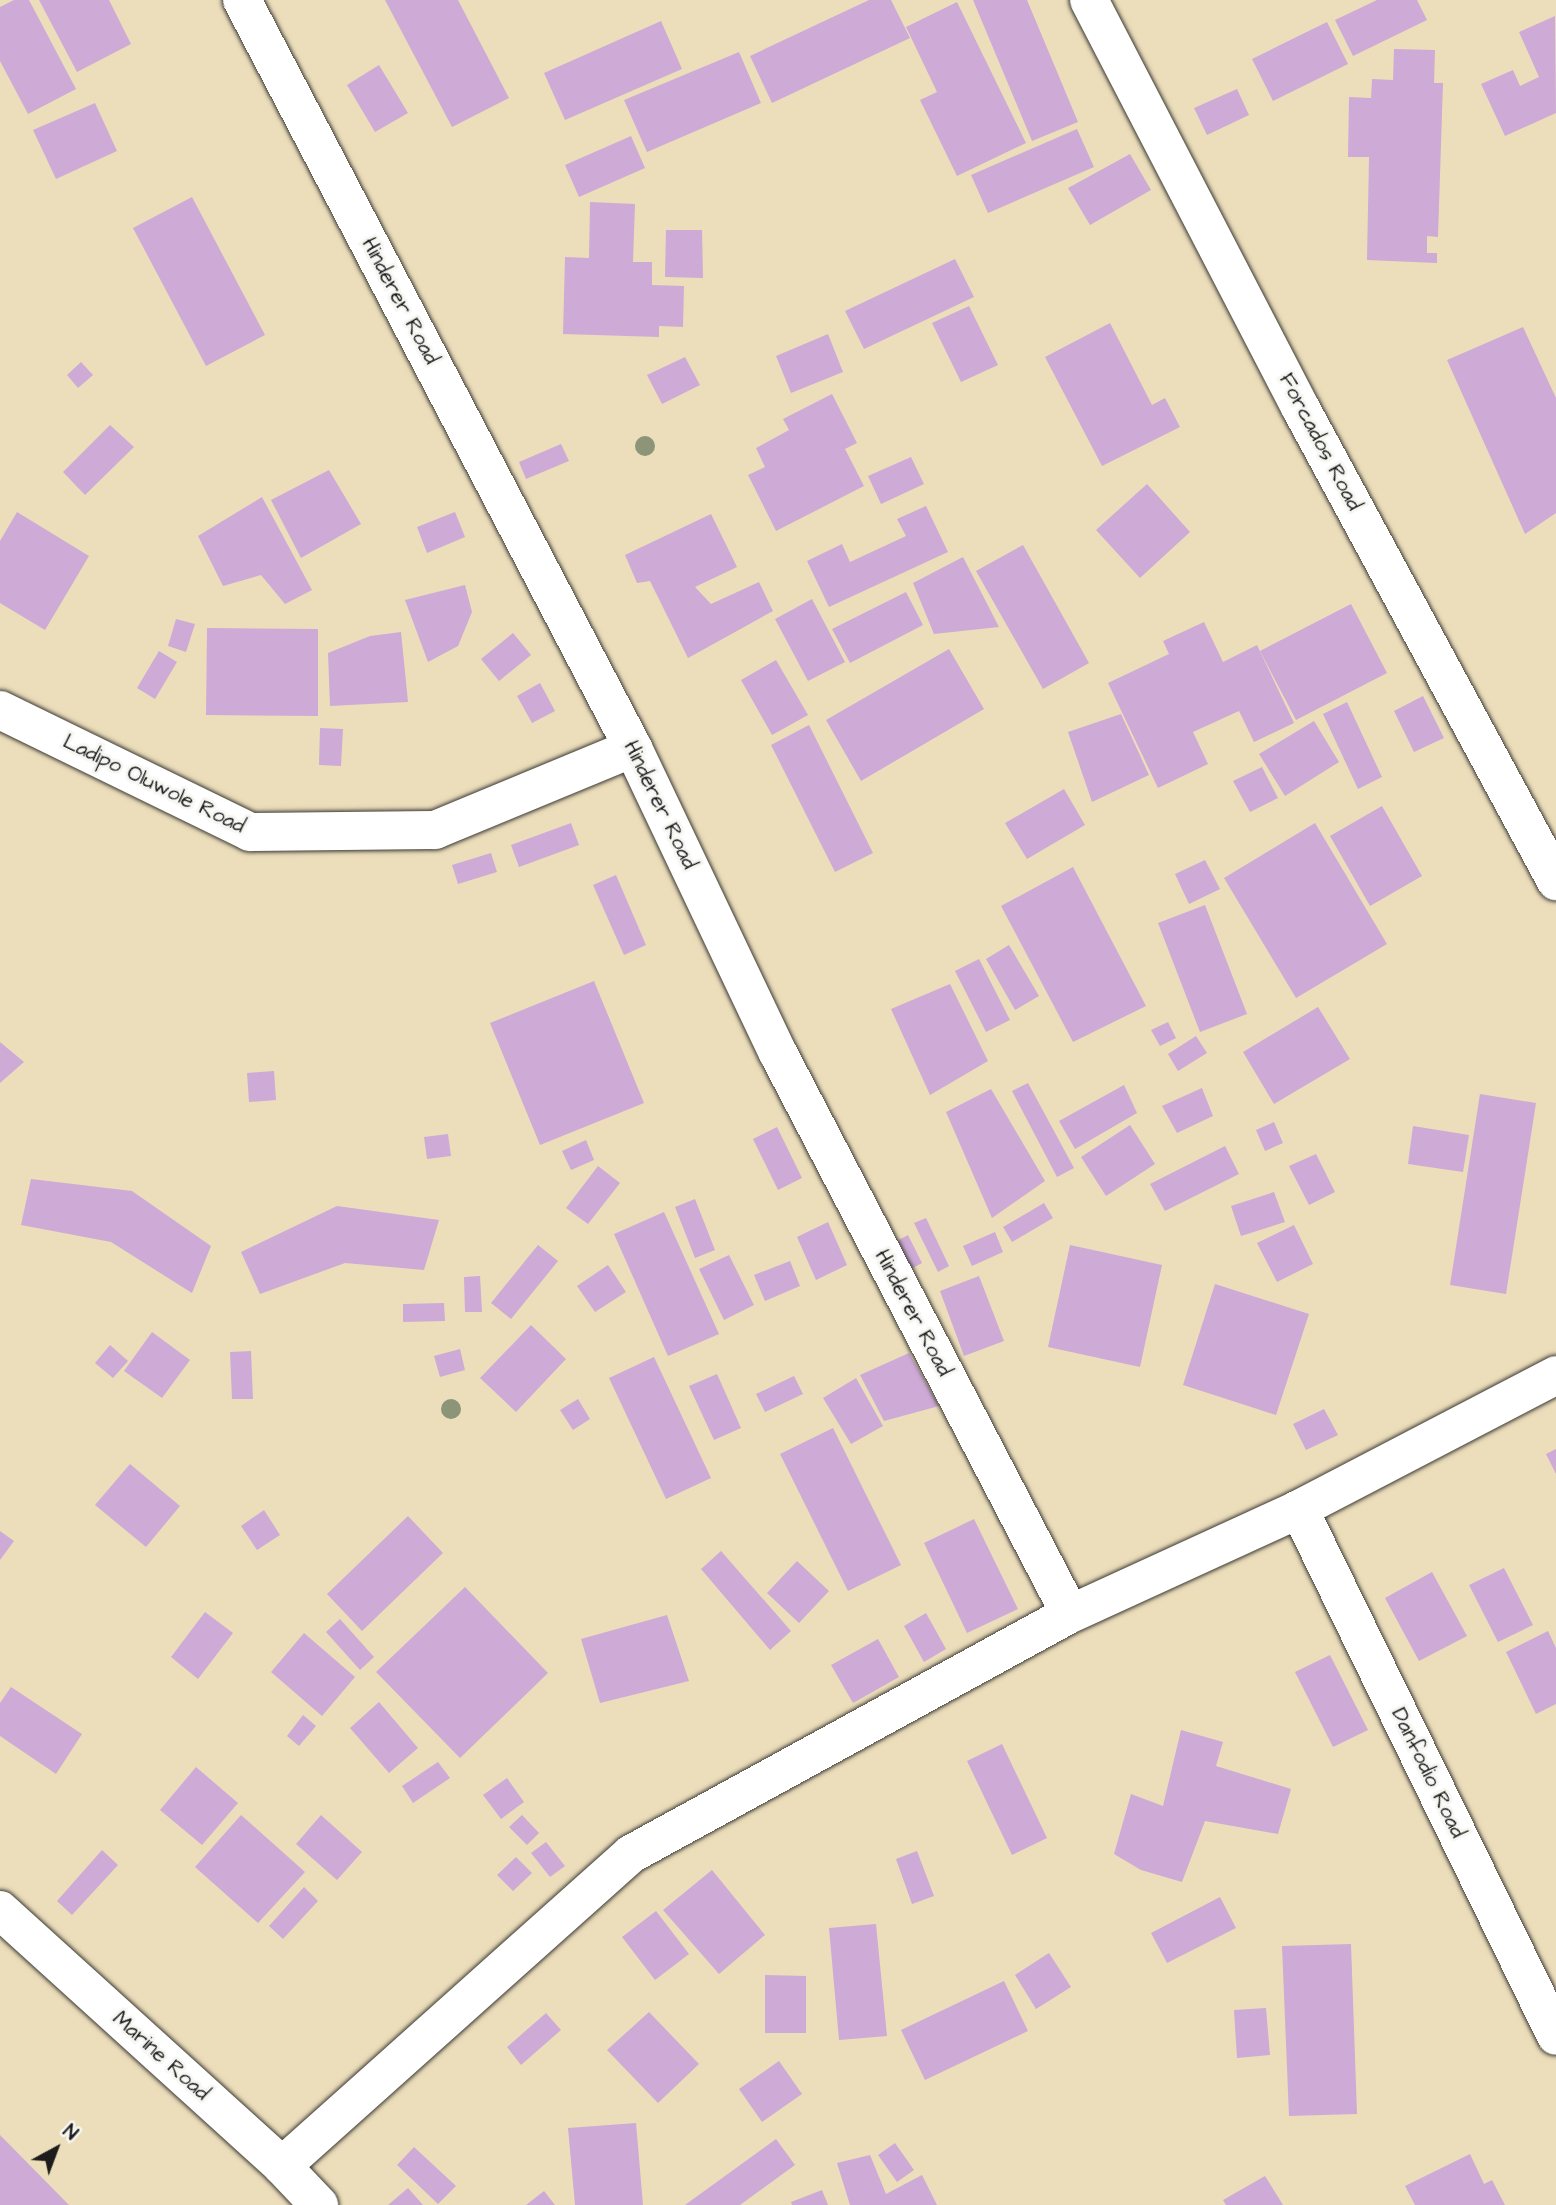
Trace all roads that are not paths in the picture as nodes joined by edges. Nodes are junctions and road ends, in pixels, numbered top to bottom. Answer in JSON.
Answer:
{"nodes":[{"id":1,"x":243,"y":0,"type":"edge"},
{"id":2,"x":1089,"y":0,"type":"edge"},
{"id":3,"x":0,"y":710,"type":"edge"},
{"id":4,"x":633,"y":748,"type":"junction"},
{"id":5,"x":1556,"y":881,"type":"edge"},
{"id":6,"x":1556,"y":1375,"type":"edge"},
{"id":7,"x":1299,"y":1509,"type":"junction"},
{"id":8,"x":1070,"y":1614,"type":"junction"},
{"id":9,"x":0,"y":1910,"type":"edge"},
{"id":10,"x":1556,"y":2036,"type":"edge"},
{"id":11,"x":282,"y":2166,"type":"junction"},
{"id":12,"x":319,"y":2205,"type":"edge"}],
"edges":[{"from":1,"to":4,"type":"street","name":"Hinderer Road"},
{"from":2,"to":5,"type":"street","name":"Forcados Road"},
{"from":3,"to":4,"type":"street","name":"Ladipo Oluwole Road"},
{"from":4,"to":8,"type":"street","name":"Hinderer Road"},
{"from":6,"to":7,"type":"street"},
{"from":7,"to":8,"type":"street"},
{"from":7,"to":10,"type":"street","name":"Danfodio Road"},
{"from":8,"to":11,"type":"street"},
{"from":9,"to":11,"type":"street","name":"Marine Road"},
{"from":11,"to":12,"type":"street","name":"Marine Road"}]}
